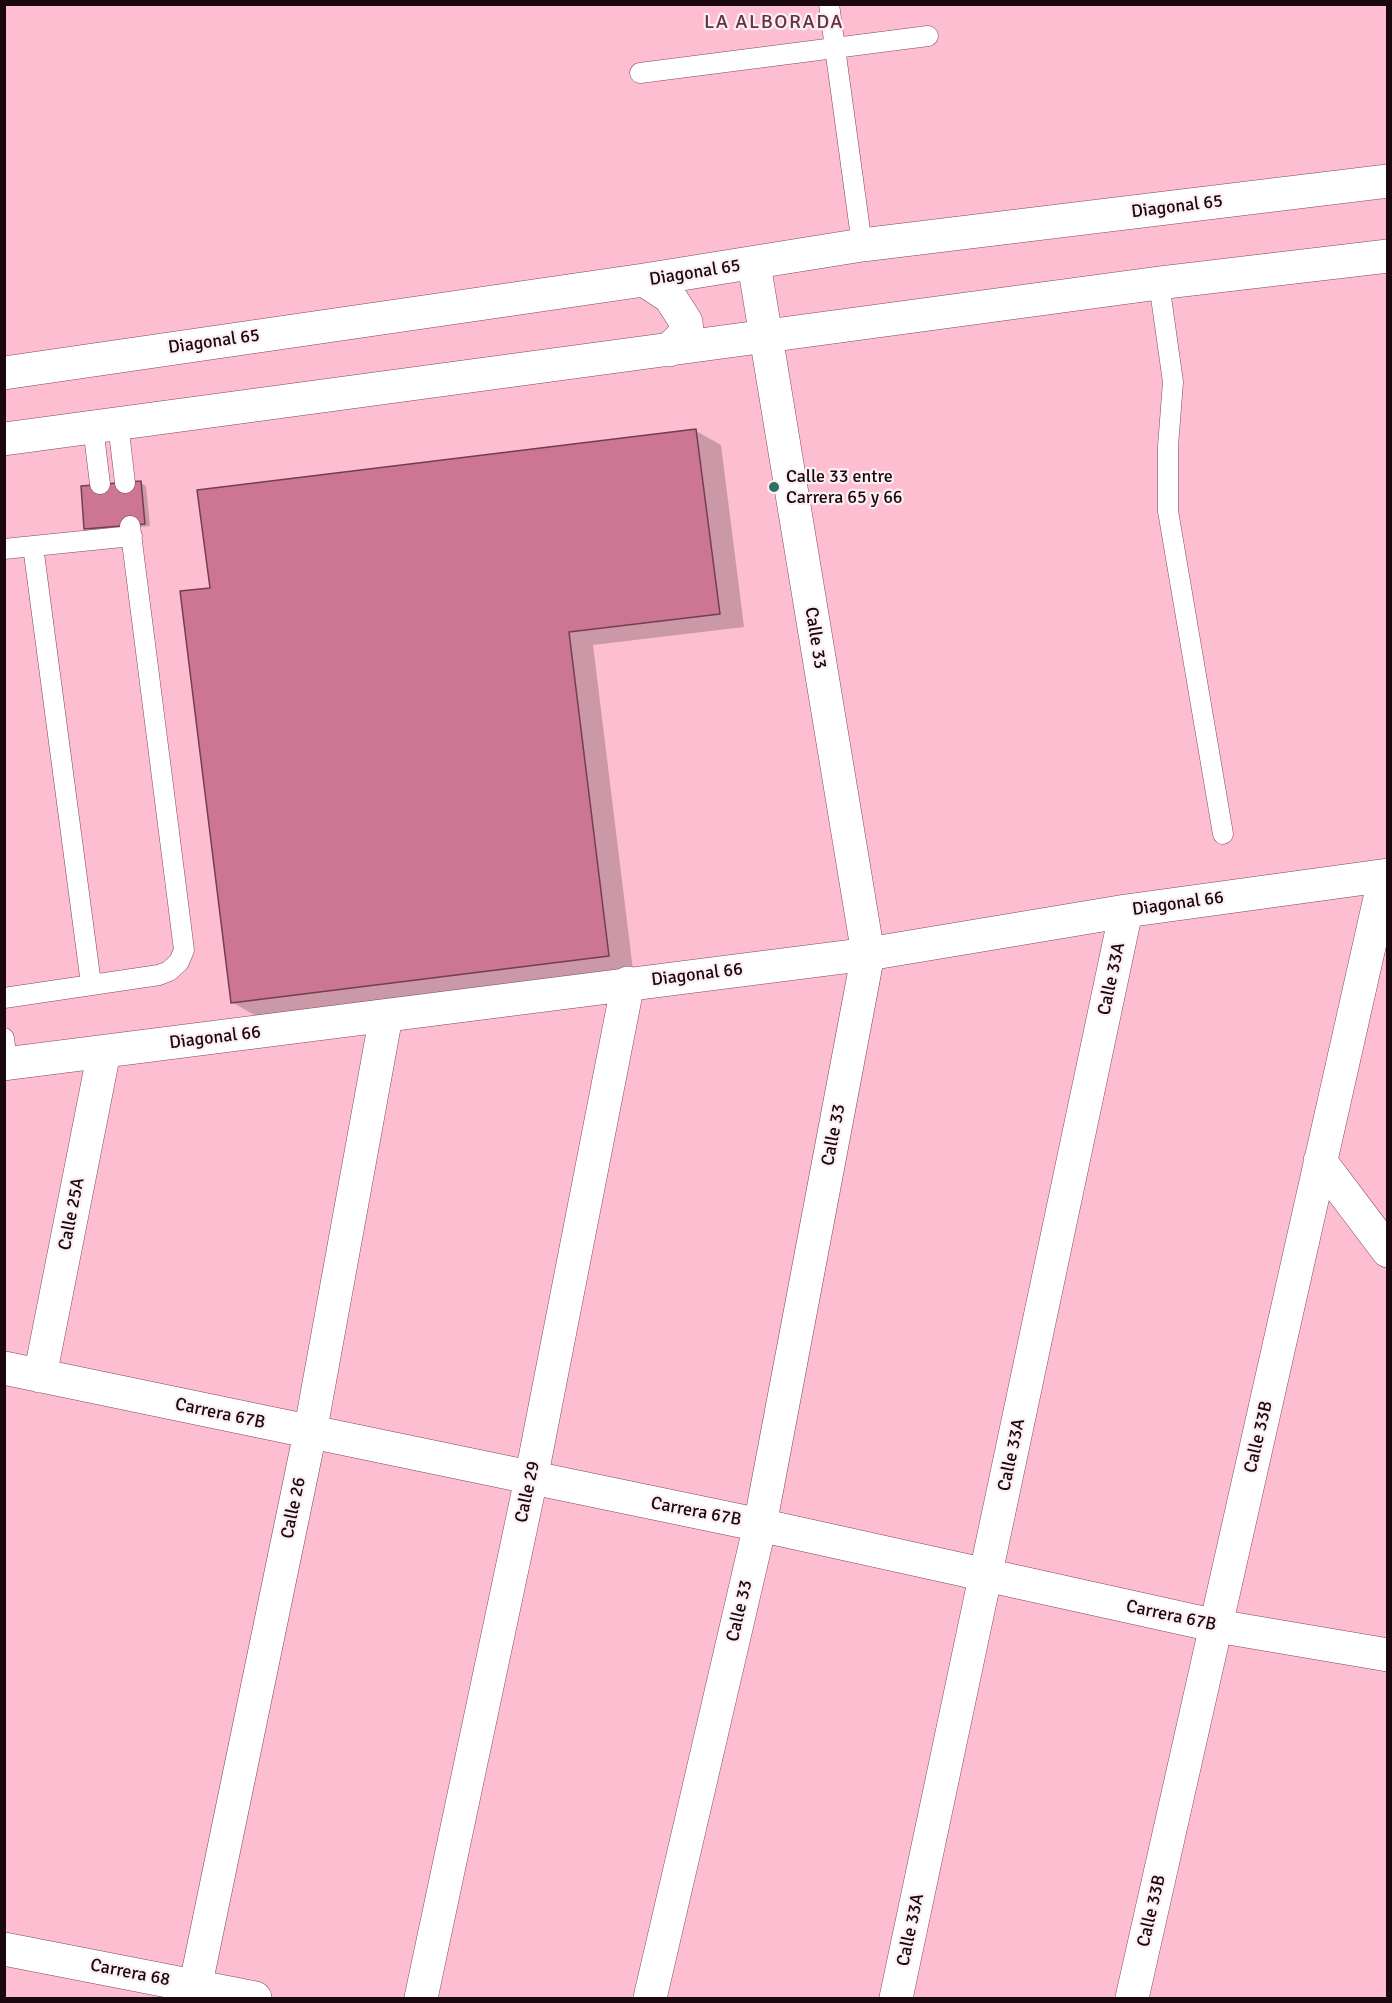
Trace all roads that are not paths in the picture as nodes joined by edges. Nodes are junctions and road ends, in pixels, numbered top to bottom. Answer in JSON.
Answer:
{"nodes":[{"id":1,"x":829,"y":4,"type":"edge"},
{"id":2,"x":928,"y":36,"type":"dead end"},
{"id":3,"x":834,"y":48,"type":"junction"},
{"id":4,"x":640,"y":73,"type":"dead end"},
{"id":5,"x":1388,"y":181,"type":"edge"},
{"id":6,"x":862,"y":245,"type":"junction"},
{"id":7,"x":1388,"y":256,"type":"edge"},
{"id":8,"x":754,"y":264,"type":"junction"},
{"id":9,"x":644,"y":280,"type":"junction"},
{"id":10,"x":1159,"y":283,"type":"junction"},
{"id":11,"x":765,"y":336,"type":"junction"},
{"id":12,"x":669,"y":350,"type":"junction"},
{"id":13,"x":4,"y":373,"type":"edge"},
{"id":14,"x":106,"y":425,"type":"junction"},
{"id":15,"x":4,"y":439,"type":"edge"},
{"id":16,"x":125,"y":483,"type":"dead end"},
{"id":17,"x":100,"y":484,"type":"dead end"},
{"id":18,"x":33,"y":546,"type":"junction"},
{"id":19,"x":4,"y":549,"type":"edge"},
{"id":20,"x":1223,"y":834,"type":"dead end"},
{"id":21,"x":1386,"y":875,"type":"edge"},
{"id":22,"x":1126,"y":911,"type":"junction"},
{"id":23,"x":868,"y":954,"type":"junction"},
{"id":24,"x":628,"y":983,"type":"junction"},
{"id":25,"x":91,"y":984,"type":"junction"},
{"id":26,"x":4,"y":998,"type":"edge"},
{"id":27,"x":386,"y":1016,"type":"junction"},
{"id":28,"x":104,"y":1052,"type":"junction"},
{"id":29,"x":5,"y":1055,"type":"edge"},
{"id":30,"x":1320,"y":1161,"type":"junction"},
{"id":31,"x":1388,"y":1251,"type":"edge"},
{"id":32,"x":4,"y":1368,"type":"edge"},
{"id":33,"x":40,"y":1376,"type":"junction"},
{"id":34,"x":310,"y":1433,"type":"junction"},
{"id":35,"x":531,"y":1479,"type":"junction"},
{"id":36,"x":760,"y":1525,"type":"junction"},
{"id":37,"x":987,"y":1575,"type":"junction"},
{"id":38,"x":1217,"y":1626,"type":"junction"},
{"id":39,"x":1388,"y":1655,"type":"edge"},
{"id":40,"x":4,"y":1949,"type":"edge"},
{"id":41,"x":195,"y":1992,"type":"edge"},
{"id":42,"x":255,"y":1998,"type":"edge"},
{"id":43,"x":421,"y":1998,"type":"edge"},
{"id":44,"x":650,"y":1998,"type":"edge"},
{"id":45,"x":896,"y":1998,"type":"edge"},
{"id":46,"x":1132,"y":1998,"type":"edge"}],
"edges":[{"from":1,"to":3,"type":"lane"},
{"from":2,"to":3,"type":"lane"},
{"from":3,"to":4,"type":"lane"},
{"from":3,"to":6,"type":"lane"},
{"from":5,"to":6,"type":"street","name":"Diagonal 65"},
{"from":6,"to":8,"type":"street","name":"Diagonal 65"},
{"from":7,"to":10,"type":"street"},
{"from":8,"to":9,"type":"street","name":"Diagonal 65"},
{"from":8,"to":11,"type":"street","name":"Calle 33"},
{"from":9,"to":12,"type":"street"},
{"from":9,"to":13,"type":"street","name":"Diagonal 65"},
{"from":10,"to":11,"type":"street"},
{"from":10,"to":20,"type":"lane"},
{"from":11,"to":12,"type":"street"},
{"from":11,"to":23,"type":"street","name":"Calle 33"},
{"from":12,"to":14,"type":"street"},
{"from":14,"to":15,"type":"street"},
{"from":14,"to":16,"type":"lane"},
{"from":14,"to":17,"type":"lane"},
{"from":18,"to":19,"type":"lane"},
{"from":18,"to":25,"type":"lane"},
{"from":18,"to":25,"type":"lane"},
{"from":21,"to":22,"type":"street","name":"Diagonal 66"},
{"from":21,"to":30,"type":"street","name":"Calle 33B"},
{"from":22,"to":23,"type":"street","name":"Diagonal 66"},
{"from":22,"to":37,"type":"street","name":"Calle 33A"},
{"from":23,"to":24,"type":"street","name":"Diagonal 66"},
{"from":23,"to":36,"type":"street","name":"Calle 33"},
{"from":24,"to":27,"type":"street","name":"Diagonal 66"},
{"from":24,"to":35,"type":"street","name":"Calle 29"},
{"from":25,"to":26,"type":"lane"},
{"from":27,"to":28,"type":"street","name":"Diagonal 66"},
{"from":27,"to":34,"type":"street","name":"Calle 26"},
{"from":28,"to":29,"type":"street","name":"Diagonal 66"},
{"from":28,"to":33,"type":"street","name":"Calle 25A"},
{"from":30,"to":31,"type":"street"},
{"from":30,"to":38,"type":"street","name":"Calle 33B"},
{"from":32,"to":33,"type":"street","name":"Carrera 67B"},
{"from":33,"to":34,"type":"street","name":"Carrera 67B"},
{"from":34,"to":35,"type":"street","name":"Carrera 67B"},
{"from":34,"to":41,"type":"street","name":"Calle 26"},
{"from":35,"to":36,"type":"street","name":"Carrera 67B"},
{"from":35,"to":43,"type":"street","name":"Calle 29"},
{"from":36,"to":37,"type":"street","name":"Carrera 67B"},
{"from":36,"to":44,"type":"street","name":"Calle 33"},
{"from":37,"to":38,"type":"street","name":"Carrera 67B"},
{"from":37,"to":45,"type":"street","name":"Calle 33A"},
{"from":38,"to":39,"type":"street","name":"Carrera 67B"},
{"from":38,"to":46,"type":"street","name":"Calle 33B"},
{"from":40,"to":41,"type":"street","name":"Carrera 68"},
{"from":41,"to":42,"type":"street","name":"Carrera 68"}]}
